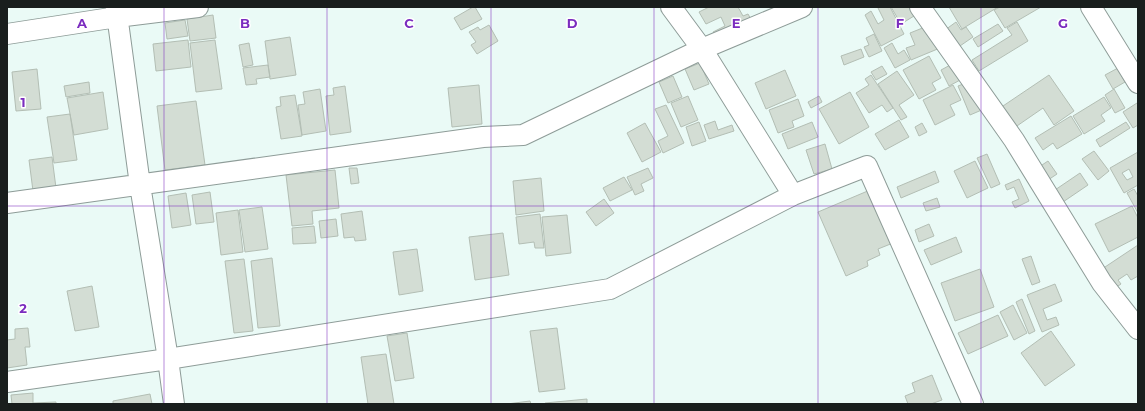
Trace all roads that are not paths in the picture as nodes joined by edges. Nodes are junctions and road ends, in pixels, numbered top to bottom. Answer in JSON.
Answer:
{"nodes":[{"id":1,"x":198,"y":7,"type":"edge"},
{"id":2,"x":671,"y":7,"type":"edge"},
{"id":3,"x":802,"y":7,"type":"edge"},
{"id":4,"x":920,"y":7,"type":"edge"},
{"id":5,"x":1091,"y":7,"type":"edge"},
{"id":6,"x":116,"y":12,"type":"edge"},
{"id":7,"x":7,"y":34,"type":"edge"},
{"id":8,"x":702,"y":49,"type":"junction"},
{"id":9,"x":1138,"y":83,"type":"edge"},
{"id":10,"x":140,"y":185,"type":"junction"},
{"id":11,"x":793,"y":194,"type":"junction"},
{"id":12,"x":7,"y":203,"type":"edge"},
{"id":13,"x":1138,"y":329,"type":"edge"},
{"id":14,"x":168,"y":359,"type":"junction"},
{"id":15,"x":7,"y":382,"type":"edge"},
{"id":16,"x":174,"y":404,"type":"edge"},
{"id":17,"x":973,"y":404,"type":"edge"}],
"edges":[{"from":1,"to":6,"type":"street"},
{"from":2,"to":8,"type":"street"},
{"from":3,"to":8,"type":"street"},
{"from":4,"to":13,"type":"street"},
{"from":5,"to":9,"type":"street"},
{"from":6,"to":7,"type":"street"},
{"from":6,"to":10,"type":"street"},
{"from":8,"to":10,"type":"street"},
{"from":8,"to":11,"type":"street"},
{"from":10,"to":12,"type":"street"},
{"from":10,"to":14,"type":"street"},
{"from":11,"to":14,"type":"street"},
{"from":11,"to":17,"type":"street"},
{"from":14,"to":15,"type":"street"},
{"from":14,"to":16,"type":"street"}]}
